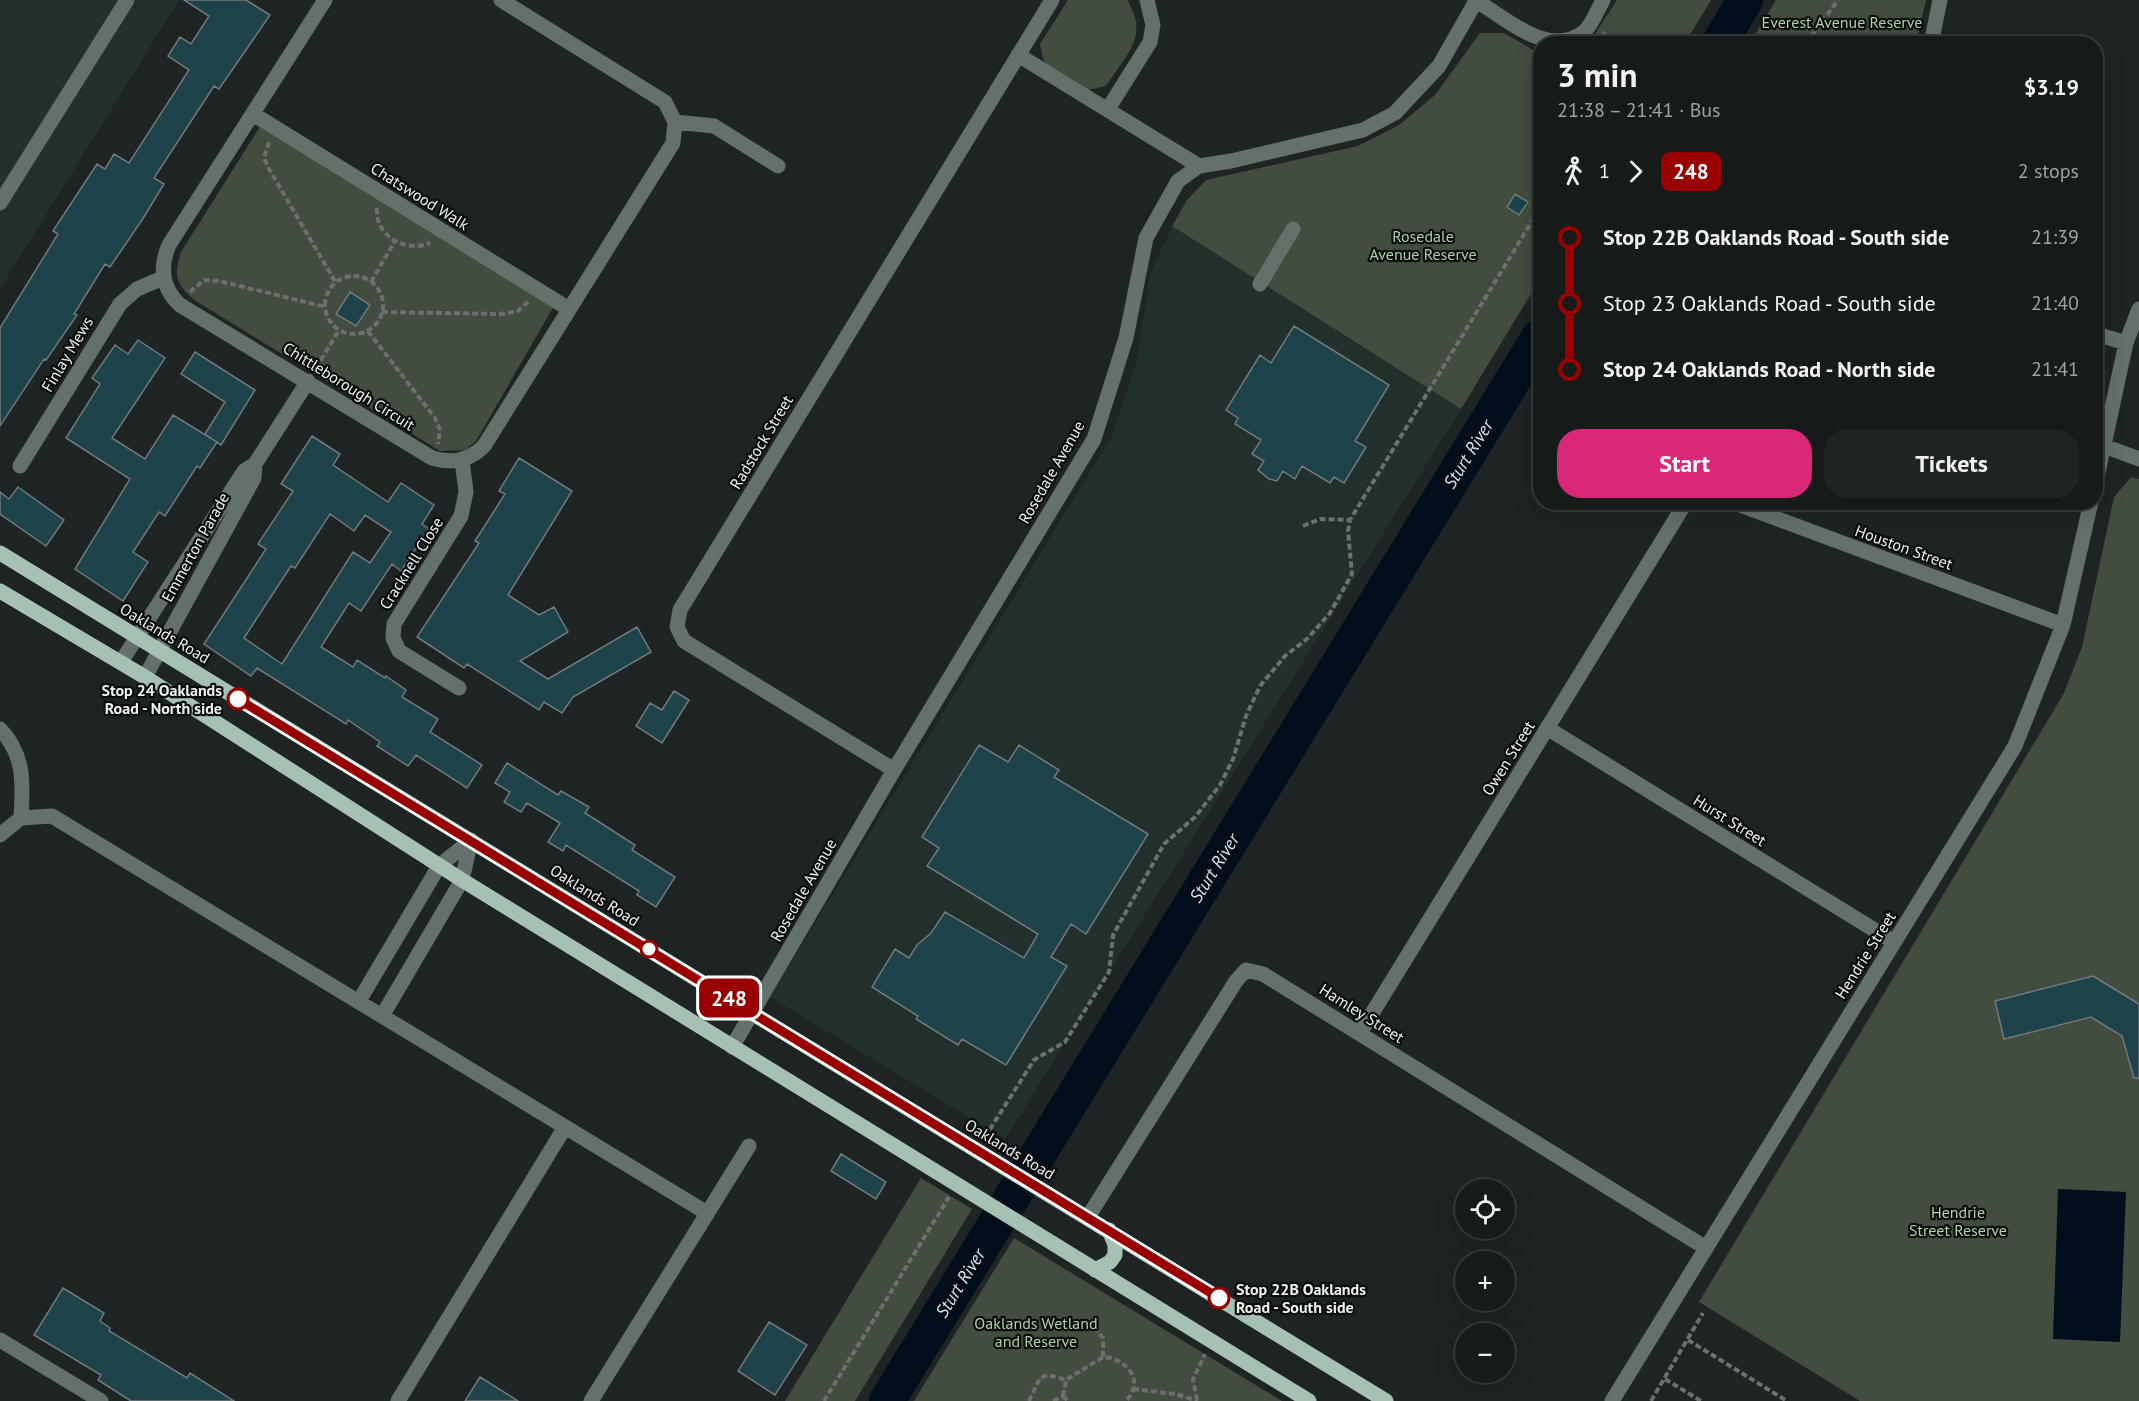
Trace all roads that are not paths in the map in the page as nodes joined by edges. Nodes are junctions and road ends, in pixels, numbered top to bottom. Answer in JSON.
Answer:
{"nodes":[{"id":1,"x":127,"y":0,"type":"edge"},
{"id":2,"x":325,"y":0,"type":"edge"},
{"id":3,"x":501,"y":0,"type":"edge"},
{"id":4,"x":1052,"y":0,"type":"edge"},
{"id":5,"x":1147,"y":0,"type":"edge"},
{"id":6,"x":1476,"y":0,"type":"edge"},
{"id":7,"x":1604,"y":0,"type":"edge"},
{"id":8,"x":1940,"y":0,"type":"edge"},
{"id":9,"x":1535,"y":36,"type":"edge"},
{"id":10,"x":1573,"y":36,"type":"edge"},
{"id":11,"x":1932,"y":36,"type":"edge"},
{"id":12,"x":1018,"y":55,"type":"junction"},
{"id":13,"x":1108,"y":109,"type":"junction"},
{"id":14,"x":253,"y":114,"type":"junction"},
{"id":15,"x":675,"y":122,"type":"junction"},
{"id":16,"x":778,"y":166,"type":"dead end"},
{"id":17,"x":1199,"y":166,"type":"junction"},
{"id":18,"x":0,"y":203,"type":"edge"},
{"id":19,"x":1293,"y":229,"type":"dead end"},
{"id":20,"x":163,"y":278,"type":"junction"},
{"id":21,"x":1260,"y":284,"type":"dead end"},
{"id":22,"x":569,"y":309,"type":"junction"},
{"id":23,"x":2139,"y":309,"type":"edge"},
{"id":24,"x":2103,"y":336,"type":"edge"},
{"id":25,"x":2126,"y":343,"type":"junction"},
{"id":26,"x":308,"y":381,"type":"junction"},
{"id":27,"x":2104,"y":446,"type":"junction"},
{"id":28,"x":2103,"y":450,"type":"edge"},
{"id":29,"x":2139,"y":459,"type":"edge"},
{"id":30,"x":462,"y":460,"type":"junction"},
{"id":31,"x":255,"y":464,"type":"junction"},
{"id":32,"x":20,"y":466,"type":"dead end"},
{"id":33,"x":1681,"y":510,"type":"edge"},
{"id":34,"x":1754,"y":510,"type":"edge"},
{"id":35,"x":2089,"y":510,"type":"edge"},
{"id":36,"x":0,"y":553,"type":"edge"},
{"id":37,"x":0,"y":591,"type":"edge"},
{"id":38,"x":2063,"y":625,"type":"junction"},
{"id":39,"x":136,"y":637,"type":"junction"},
{"id":40,"x":160,"y":651,"type":"junction"},
{"id":41,"x":121,"y":662,"type":"junction"},
{"id":42,"x":145,"y":677,"type":"junction"},
{"id":43,"x":459,"y":687,"type":"dead end"},
{"id":44,"x":1547,"y":728,"type":"junction"},
{"id":45,"x":0,"y":729,"type":"edge"},
{"id":46,"x":894,"y":770,"type":"junction"},
{"id":47,"x":21,"y":818,"type":"junction"},
{"id":48,"x":0,"y":835,"type":"edge"},
{"id":49,"x":471,"y":840,"type":"junction"},
{"id":50,"x":439,"y":866,"type":"junction"},
{"id":51,"x":462,"y":880,"type":"junction"},
{"id":52,"x":1894,"y":942,"type":"junction"},
{"id":53,"x":359,"y":1001,"type":"junction"},
{"id":54,"x":752,"y":1012,"type":"junction"},
{"id":55,"x":382,"y":1016,"type":"junction"},
{"id":56,"x":1360,"y":1033,"type":"junction"},
{"id":57,"x":732,"y":1047,"type":"junction"},
{"id":58,"x":565,"y":1126,"type":"junction"},
{"id":59,"x":749,"y":1146,"type":"dead end"},
{"id":60,"x":707,"y":1213,"type":"junction"},
{"id":61,"x":1088,"y":1217,"type":"junction"},
{"id":62,"x":1109,"y":1230,"type":"junction"},
{"id":63,"x":1706,"y":1248,"type":"junction"},
{"id":64,"x":1095,"y":1270,"type":"junction"},
{"id":65,"x":0,"y":1340,"type":"edge"},
{"id":66,"x":101,"y":1401,"type":"edge"},
{"id":67,"x":398,"y":1401,"type":"edge"},
{"id":68,"x":591,"y":1401,"type":"edge"},
{"id":69,"x":1309,"y":1401,"type":"edge"},
{"id":70,"x":1386,"y":1401,"type":"edge"},
{"id":71,"x":1612,"y":1401,"type":"edge"}],
"edges":[{"from":1,"to":18,"type":"street"},
{"from":2,"to":14,"type":"street"},
{"from":3,"to":15,"type":"street"},
{"from":4,"to":12,"type":"street","name":"Radstock Street"},
{"from":5,"to":13,"type":"street"},
{"from":6,"to":9,"type":"street"},
{"from":6,"to":17,"type":"street"},
{"from":7,"to":10,"type":"street"},
{"from":8,"to":11,"type":"street"},
{"from":12,"to":13,"type":"street"},
{"from":12,"to":46,"type":"street","name":"Radstock Street"},
{"from":13,"to":17,"type":"street"},
{"from":14,"to":20,"type":"street"},
{"from":14,"to":22,"type":"street","name":"Chatswood Walk"},
{"from":15,"to":16,"type":"street"},
{"from":15,"to":22,"type":"street"},
{"from":17,"to":46,"type":"street","name":"Rosedale Avenue"},
{"from":19,"to":21,"type":"street"},
{"from":20,"to":26,"type":"street","name":"Chittleborough Circuit"},
{"from":20,"to":32,"type":"street","name":"Finlay Mews"},
{"from":22,"to":30,"type":"street"},
{"from":23,"to":25,"type":"street"},
{"from":24,"to":25,"type":"street"},
{"from":25,"to":27,"type":"street"},
{"from":26,"to":30,"type":"street","name":"Chittleborough Circuit"},
{"from":26,"to":31,"type":"street","name":"Emmerton Parade"},
{"from":27,"to":28,"type":"street"},
{"from":27,"to":29,"type":"street"},
{"from":30,"to":43,"type":"street","name":"Cracknell Close"},
{"from":31,"to":39,"type":"street","name":"Emmerton Parade"},
{"from":31,"to":40,"type":"street","name":"Emmerton Parade"},
{"from":33,"to":44,"type":"street","name":"Owen Street"},
{"from":34,"to":38,"type":"street","name":"Houston Street"},
{"from":35,"to":38,"type":"street","name":"Hendrie Street"},
{"from":36,"to":39,"type":"main road","name":"Oaklands Road"},
{"from":37,"to":41,"type":"main road"},
{"from":38,"to":52,"type":"street","name":"Hendrie Street"},
{"from":39,"to":40,"type":"main road","name":"Oaklands Road"},
{"from":39,"to":41,"type":"street","name":"Emmerton Parade"},
{"from":40,"to":42,"type":"street","name":"Emmerton Parade"},
{"from":40,"to":49,"type":"main road","name":"Oaklands Road"},
{"from":41,"to":42,"type":"main road"},
{"from":42,"to":50,"type":"main road"},
{"from":44,"to":52,"type":"street","name":"Hurst Street"},
{"from":44,"to":56,"type":"street","name":"Owen Street"},
{"from":45,"to":47,"type":"street"},
{"from":46,"to":54,"type":"street","name":"Rosedale Avenue"},
{"from":47,"to":48,"type":"street"},
{"from":47,"to":53,"type":"street"},
{"from":49,"to":50,"type":"street"},
{"from":49,"to":51,"type":"street"},
{"from":49,"to":54,"type":"main road","name":"Oaklands Road"},
{"from":50,"to":51,"type":"main road"},
{"from":50,"to":53,"type":"street"},
{"from":51,"to":55,"type":"street"},
{"from":51,"to":57,"type":"main road"},
{"from":52,"to":63,"type":"street","name":"Hendrie Street"},
{"from":53,"to":55,"type":"street"},
{"from":54,"to":57,"type":"street","name":"Rosedale Avenue"},
{"from":54,"to":61,"type":"main road","name":"Oaklands Road"},
{"from":55,"to":58,"type":"street"},
{"from":56,"to":61,"type":"street","name":"Hamley Street"},
{"from":56,"to":63,"type":"street","name":"Hamley Street"},
{"from":57,"to":64,"type":"main road"},
{"from":58,"to":60,"type":"street"},
{"from":58,"to":67,"type":"street"},
{"from":59,"to":60,"type":"street"},
{"from":60,"to":68,"type":"street"},
{"from":61,"to":62,"type":"main road","name":"Oaklands Road"},
{"from":62,"to":64,"type":"main road"},
{"from":62,"to":70,"type":"main road","name":"Oaklands Road"},
{"from":63,"to":71,"type":"street","name":"Hendrie Street"},
{"from":64,"to":69,"type":"main road"},
{"from":65,"to":66,"type":"street"}]}
